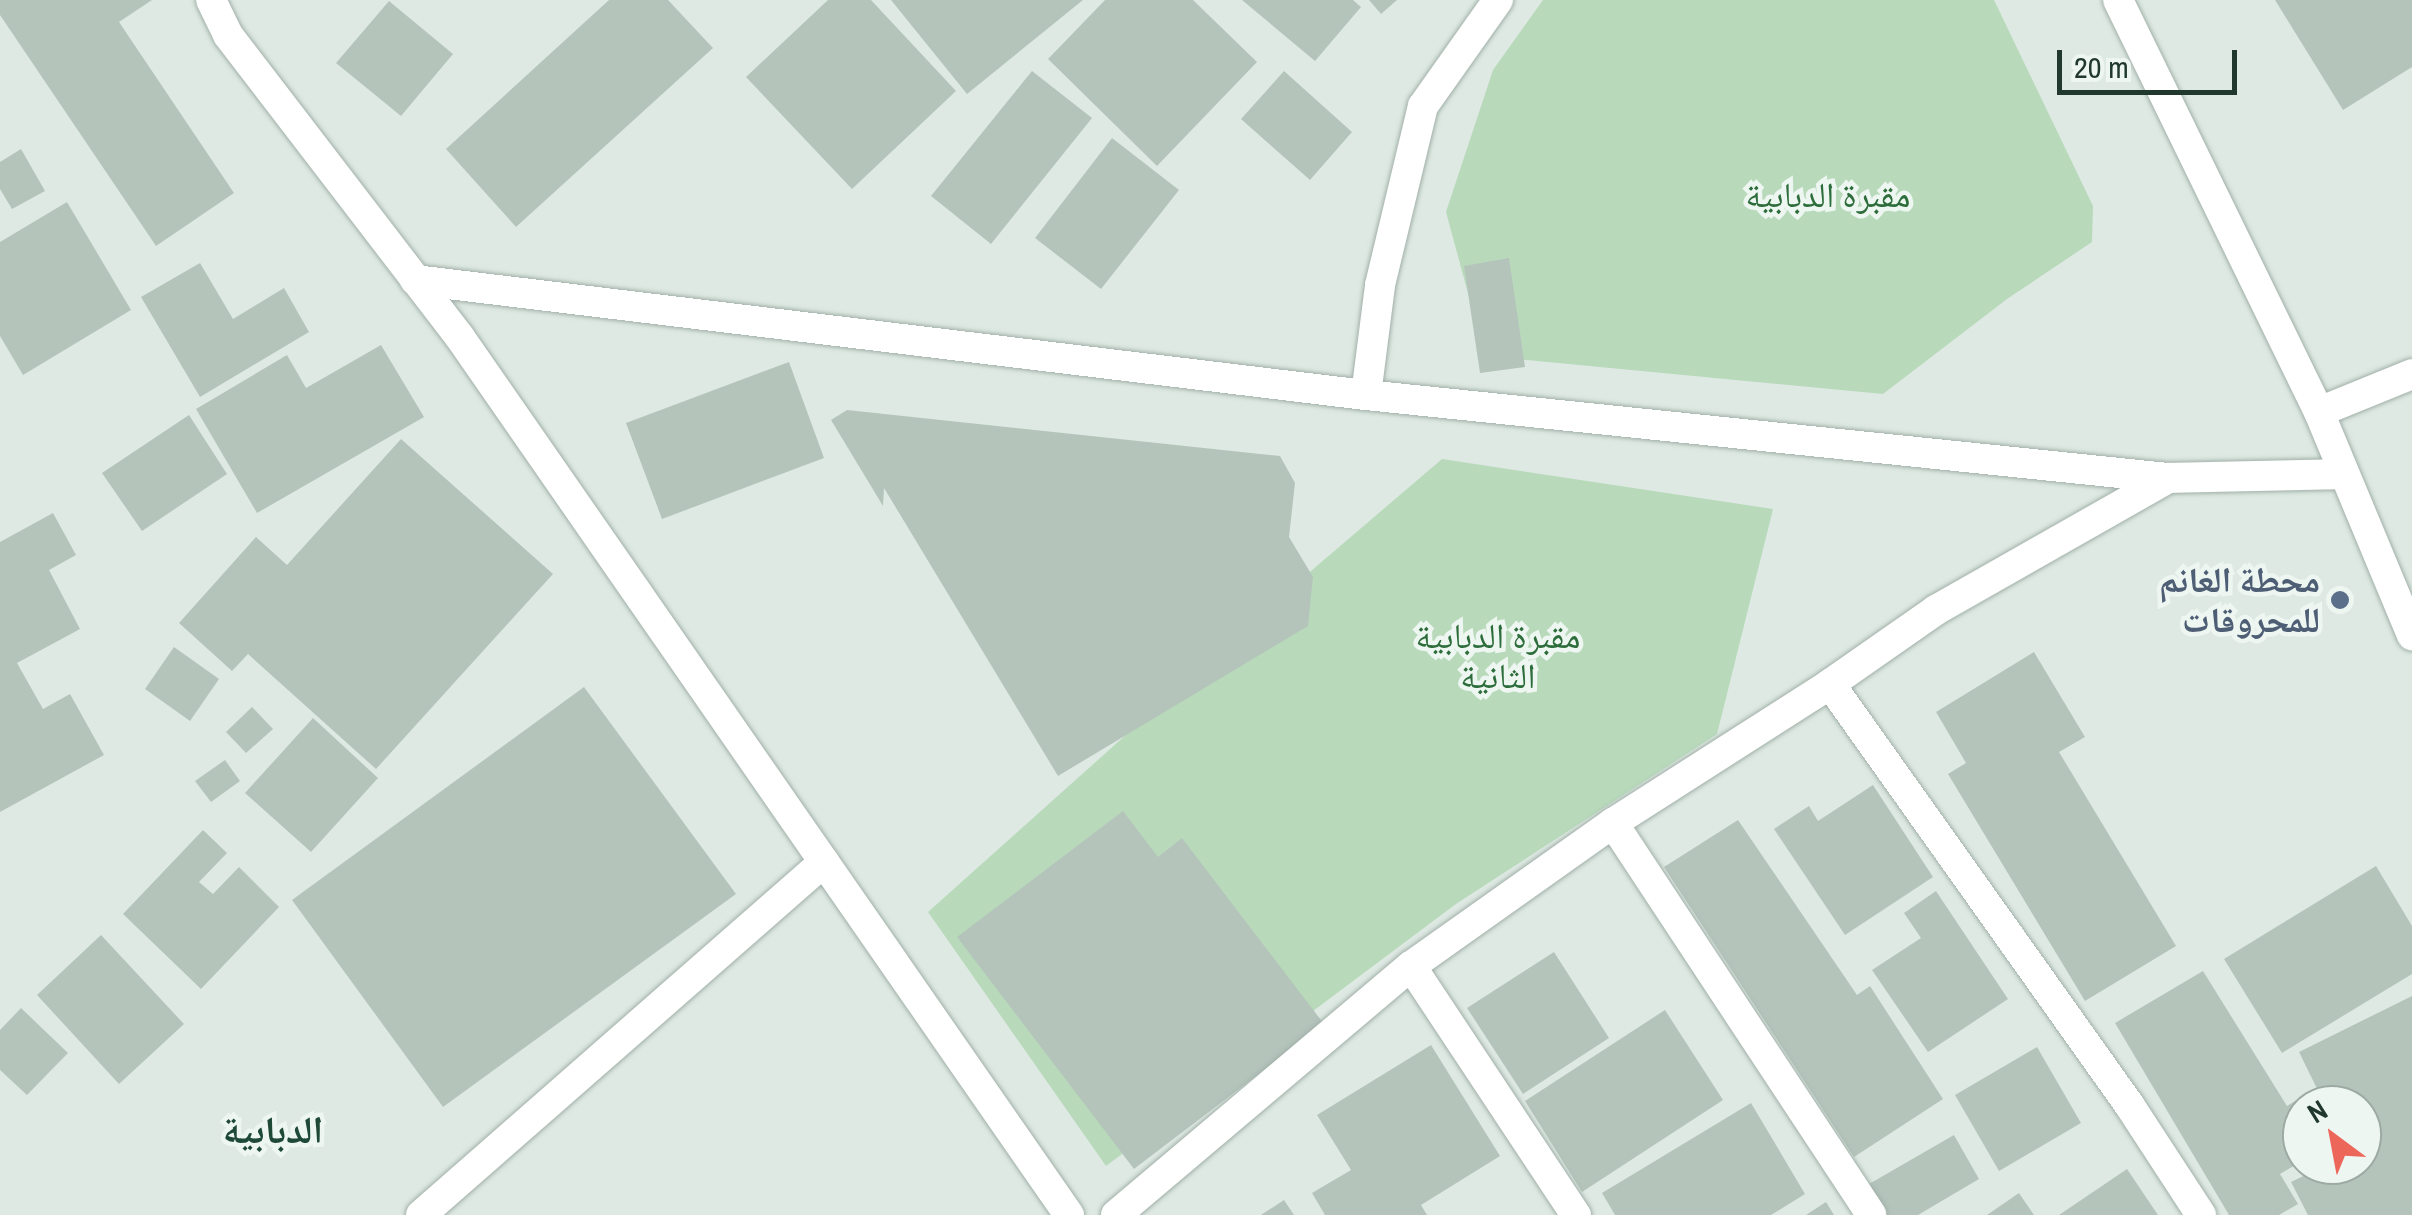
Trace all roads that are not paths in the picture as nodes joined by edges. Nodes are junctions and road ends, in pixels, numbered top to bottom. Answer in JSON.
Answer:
{"nodes":[{"id":1,"x":211,"y":0,"type":"edge"},
{"id":2,"x":1498,"y":0,"type":"edge"},
{"id":3,"x":2118,"y":0,"type":"edge"},
{"id":4,"x":415,"y":280,"type":"junction"},
{"id":5,"x":2412,"y":374,"type":"edge"},
{"id":6,"x":1366,"y":395,"type":"junction"},
{"id":7,"x":2319,"y":412,"type":"junction"},
{"id":8,"x":2344,"y":474,"type":"junction"},
{"id":9,"x":2168,"y":478,"type":"junction"},
{"id":10,"x":2412,"y":635,"type":"edge"},
{"id":11,"x":1830,"y":684,"type":"junction"},
{"id":12,"x":1613,"y":823,"type":"junction"},
{"id":13,"x":824,"y":862,"type":"junction"},
{"id":14,"x":1411,"y":966,"type":"junction"},
{"id":15,"x":420,"y":1215,"type":"edge"},
{"id":16,"x":1068,"y":1215,"type":"edge"},
{"id":17,"x":1116,"y":1215,"type":"edge"},
{"id":18,"x":1576,"y":1215,"type":"edge"},
{"id":19,"x":1871,"y":1215,"type":"edge"},
{"id":20,"x":2201,"y":1215,"type":"edge"}],
"edges":[{"from":1,"to":4,"type":"street"},
{"from":2,"to":6,"type":"street"},
{"from":3,"to":7,"type":"street"},
{"from":4,"to":6,"type":"street"},
{"from":4,"to":13,"type":"street"},
{"from":5,"to":7,"type":"street"},
{"from":6,"to":9,"type":"street"},
{"from":7,"to":8,"type":"street"},
{"from":8,"to":9,"type":"street"},
{"from":8,"to":10,"type":"street"},
{"from":9,"to":11,"type":"street"},
{"from":11,"to":12,"type":"street"},
{"from":11,"to":20,"type":"street"},
{"from":12,"to":14,"type":"street"},
{"from":12,"to":19,"type":"street"},
{"from":13,"to":15,"type":"street"},
{"from":13,"to":16,"type":"street"},
{"from":14,"to":17,"type":"street"},
{"from":14,"to":18,"type":"street"}]}
